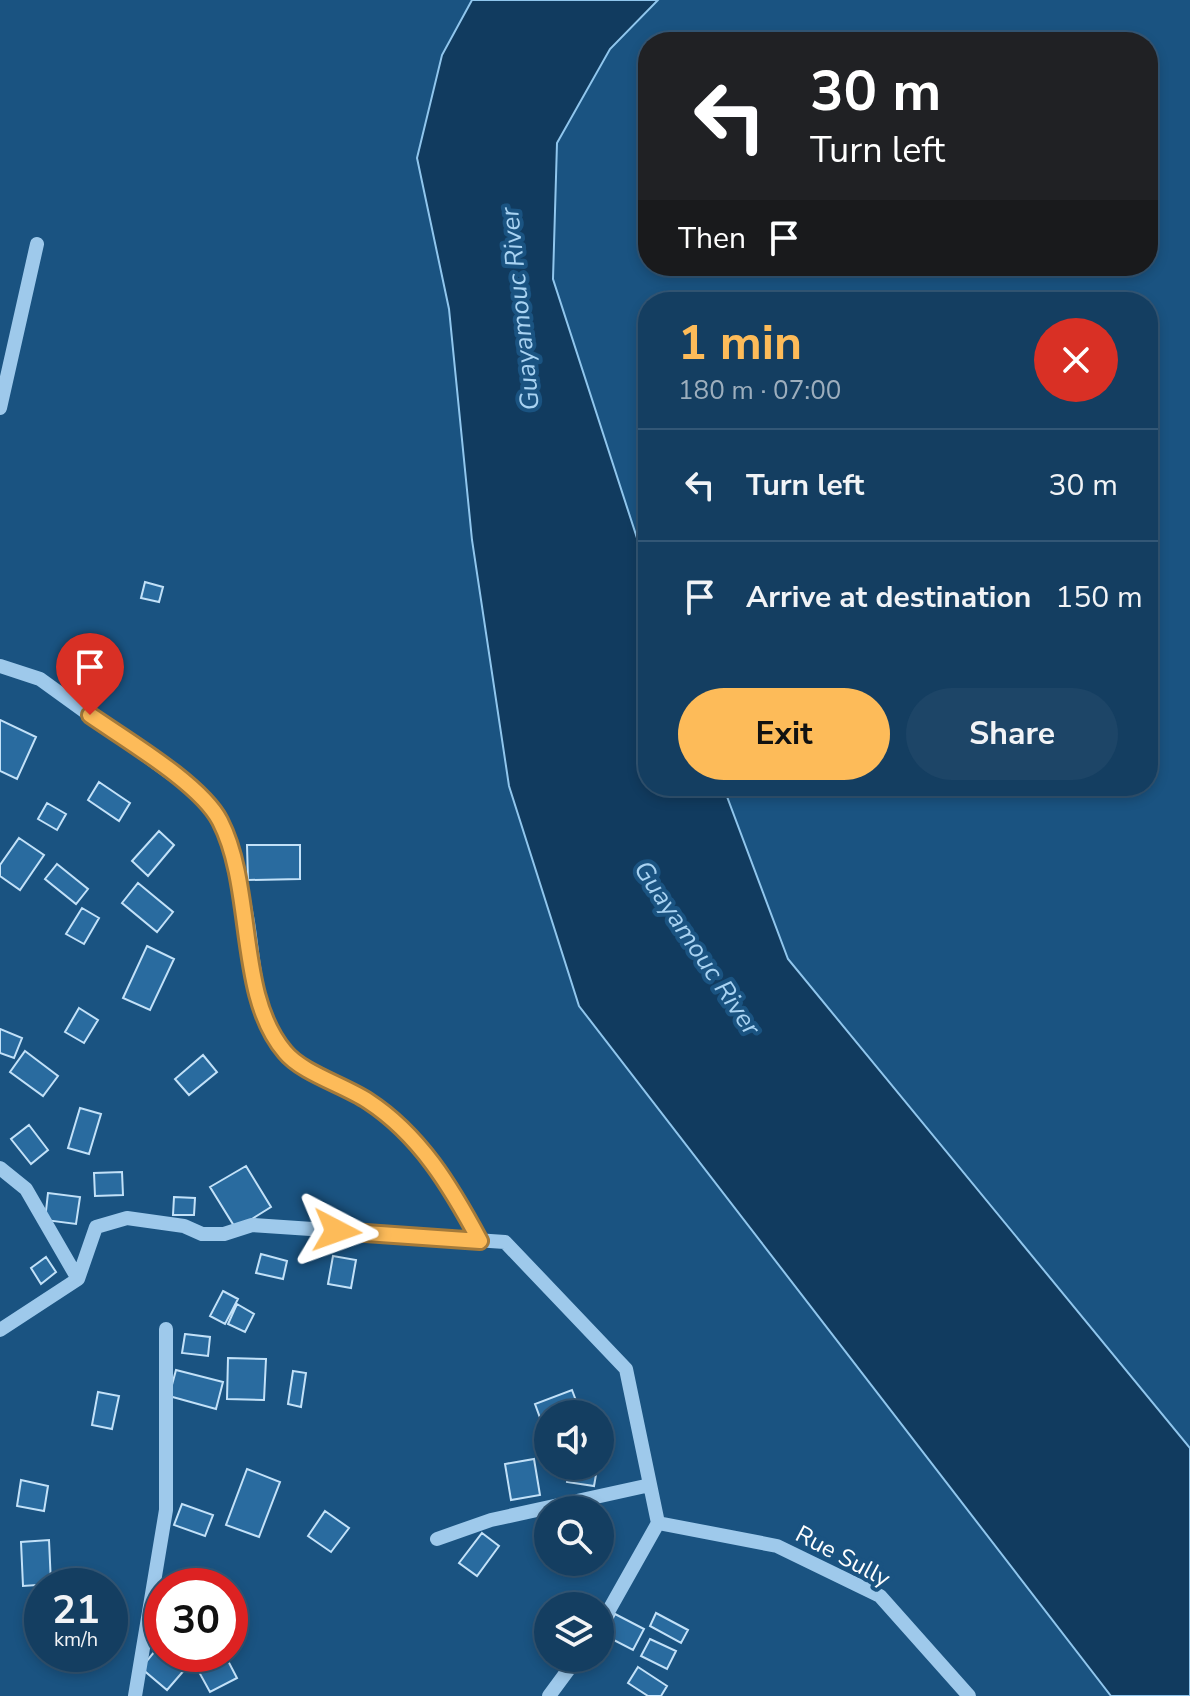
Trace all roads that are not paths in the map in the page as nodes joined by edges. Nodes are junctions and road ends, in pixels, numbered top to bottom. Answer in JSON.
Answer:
{"nodes":[{"id":1,"x":37,"y":244,"type":"dead end"},
{"id":2,"x":0,"y":408,"type":"edge"},
{"id":3,"x":0,"y":666,"type":"edge"},
{"id":4,"x":0,"y":1168,"type":"edge"},
{"id":5,"x":480,"y":1241,"type":"junction"},
{"id":6,"x":78,"y":1279,"type":"junction"},
{"id":7,"x":166,"y":1329,"type":"dead end"},
{"id":8,"x":0,"y":1330,"type":"edge"},
{"id":9,"x":650,"y":1485,"type":"junction"},
{"id":10,"x":658,"y":1523,"type":"junction"},
{"id":11,"x":437,"y":1539,"type":"dead end"},
{"id":12,"x":614,"y":1601,"type":"edge"},
{"id":13,"x":567,"y":1672,"type":"edge"},
{"id":14,"x":135,"y":1696,"type":"edge"},
{"id":15,"x":549,"y":1696,"type":"edge"},
{"id":16,"x":969,"y":1696,"type":"edge"}],
"edges":[{"from":1,"to":2,"type":"street"},
{"from":3,"to":5,"type":"street"},
{"from":4,"to":6,"type":"street"},
{"from":5,"to":6,"type":"street"},
{"from":5,"to":9,"type":"street"},
{"from":6,"to":8,"type":"street"},
{"from":7,"to":14,"type":"street"},
{"from":9,"to":10,"type":"street"},
{"from":9,"to":11,"type":"street"},
{"from":10,"to":12,"type":"street"},
{"from":10,"to":16,"type":"street","name":"Rue Sully"},
{"from":13,"to":15,"type":"street"}]}
